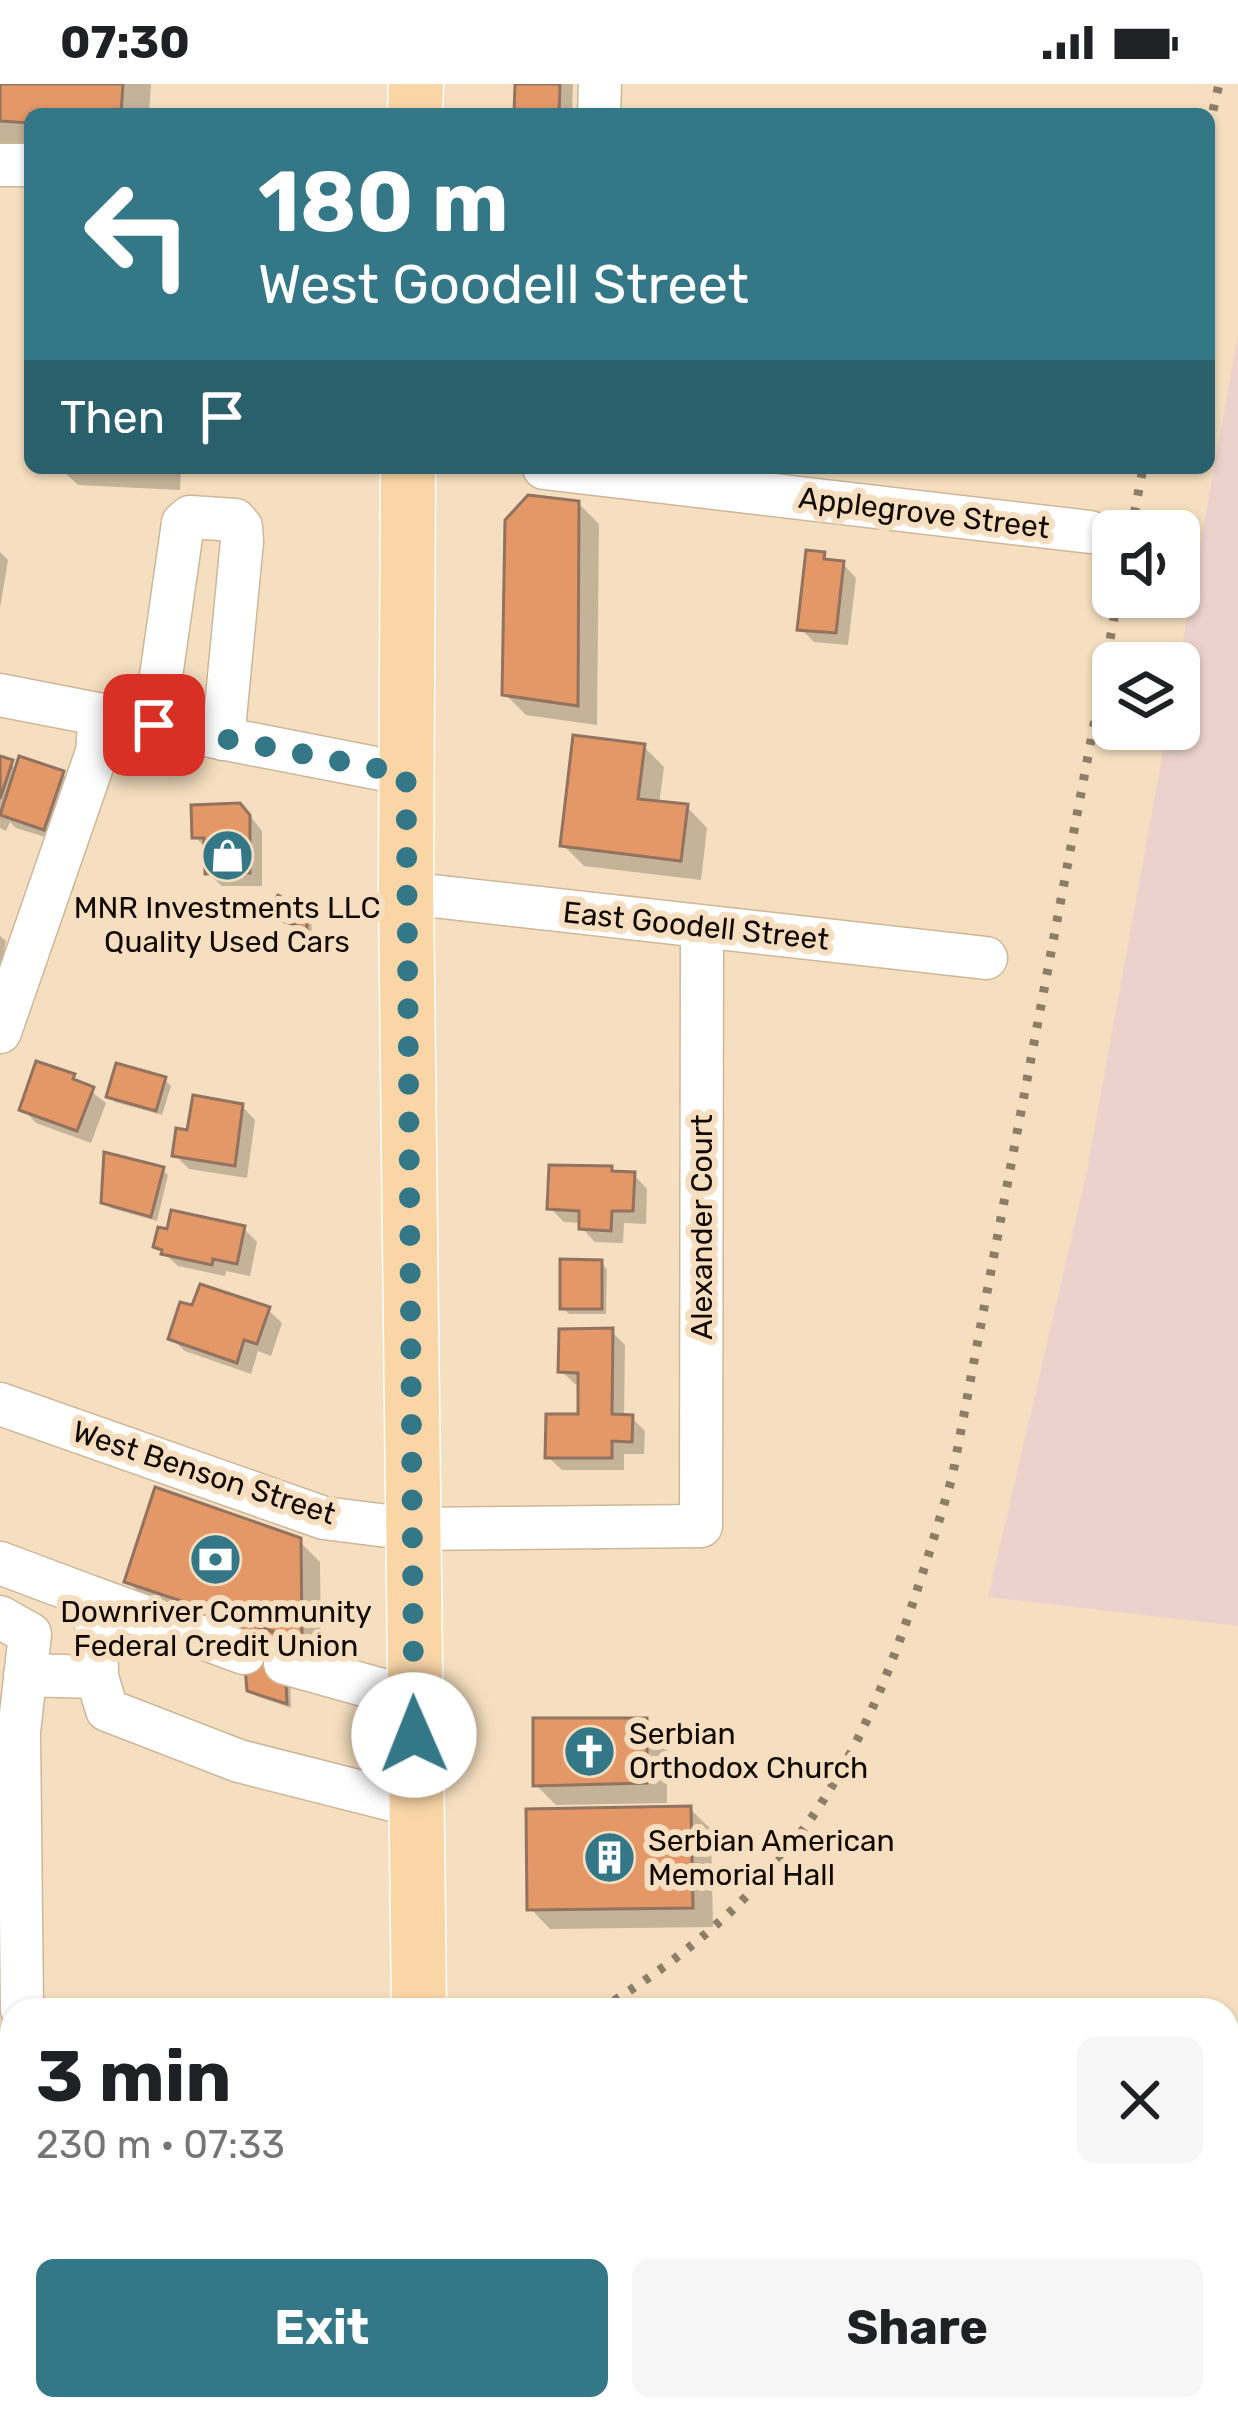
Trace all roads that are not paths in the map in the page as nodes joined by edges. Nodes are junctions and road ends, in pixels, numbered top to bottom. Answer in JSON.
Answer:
{"nodes":[{"id":1,"x":408,"y":474,"type":"edge"},
{"id":2,"x":617,"y":474,"type":"edge"},
{"id":3,"x":1090,"y":532,"type":"dead end"},
{"id":4,"x":0,"y":695,"type":"edge"},
{"id":5,"x":100,"y":715,"type":"junction"},
{"id":6,"x":154,"y":725,"type":"junction"},
{"id":7,"x":223,"y":739,"type":"junction"},
{"id":8,"x":406,"y":774,"type":"junction"},
{"id":9,"x":406,"y":893,"type":"junction"},
{"id":10,"x":702,"y":928,"type":"junction"},
{"id":11,"x":986,"y":958,"type":"dead end"},
{"id":12,"x":0,"y":1032,"type":"edge"},
{"id":13,"x":0,"y":1404,"type":"edge"},
{"id":14,"x":701,"y":1526,"type":"joint"},
{"id":15,"x":411,"y":1529,"type":"junction"},
{"id":16,"x":0,"y":1563,"type":"edge"},
{"id":17,"x":88,"y":1596,"type":"junction"},
{"id":18,"x":18,"y":1642,"type":"edge"},
{"id":19,"x":97,"y":1677,"type":"junction"},
{"id":20,"x":414,"y":1699,"type":"junction"},
{"id":21,"x":416,"y":1806,"type":"junction"},
{"id":22,"x":22,"y":1998,"type":"edge"},
{"id":23,"x":419,"y":1998,"type":"edge"}],
"edges":[{"from":1,"to":8,"type":"main road"},
{"from":2,"to":3,"type":"street","name":"Applegrove Street"},
{"from":4,"to":5,"type":"street"},
{"from":5,"to":6,"type":"street"},
{"from":5,"to":12,"type":"street"},
{"from":6,"to":7,"type":"street"},
{"from":6,"to":7,"type":"street"},
{"from":7,"to":8,"type":"street"},
{"from":8,"to":9,"type":"main road"},
{"from":9,"to":10,"type":"street","name":"East Goodell Street"},
{"from":9,"to":15,"type":"main road"},
{"from":10,"to":11,"type":"street","name":"East Goodell Street"},
{"from":10,"to":14,"type":"street","name":"Alexander Court"},
{"from":13,"to":15,"type":"street","name":"West Benson Street"},
{"from":14,"to":15,"type":"street","name":"West Benson Street"},
{"from":15,"to":20,"type":"main road"},
{"from":16,"to":17,"type":"street"},
{"from":17,"to":19,"type":"street"},
{"from":17,"to":20,"type":"street"},
{"from":18,"to":19,"type":"street"},
{"from":18,"to":22,"type":"street"},
{"from":19,"to":21,"type":"street"},
{"from":20,"to":21,"type":"main road"},
{"from":21,"to":23,"type":"main road"}]}
